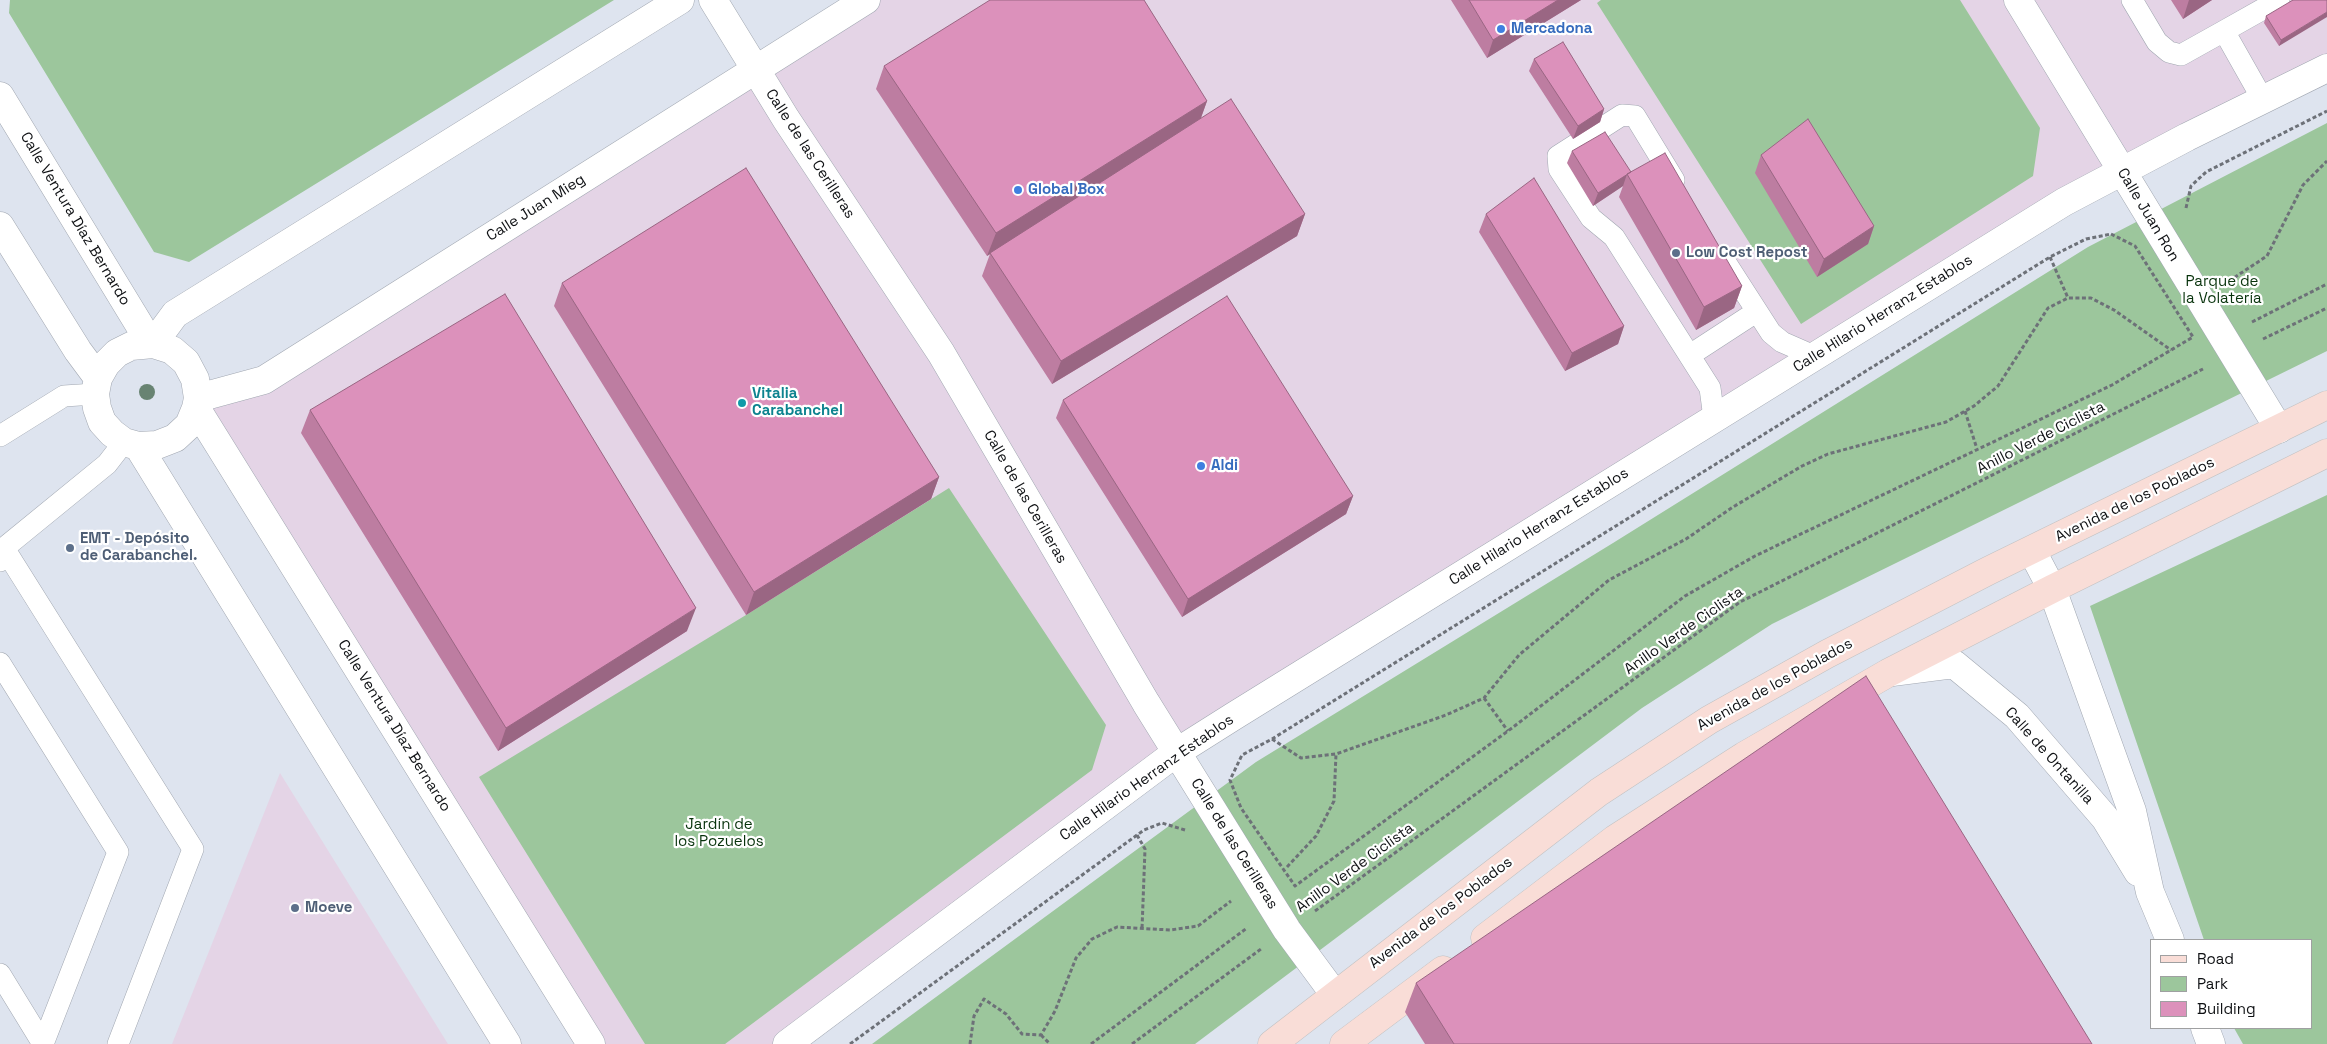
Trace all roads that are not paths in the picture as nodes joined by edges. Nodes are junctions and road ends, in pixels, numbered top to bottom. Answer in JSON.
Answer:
{"nodes":[{"id":1,"x":680,"y":0,"type":"edge"},
{"id":2,"x":713,"y":0,"type":"edge"},
{"id":3,"x":866,"y":0,"type":"edge"},
{"id":4,"x":2132,"y":0,"type":"edge"},
{"id":5,"x":2279,"y":0,"type":"edge"},
{"id":6,"x":2021,"y":1,"type":"edge"},
{"id":7,"x":2224,"y":31,"type":"junction"},
{"id":8,"x":2327,"y":68,"type":"edge"},
{"id":9,"x":755,"y":69,"type":"junction"},
{"id":10,"x":0,"y":96,"type":"edge"},
{"id":11,"x":2264,"y":100,"type":"junction"},
{"id":12,"x":2121,"y":170,"type":"junction"},
{"id":13,"x":1686,"y":198,"type":"edge"},
{"id":14,"x":0,"y":226,"type":"edge"},
{"id":15,"x":1716,"y":247,"type":"edge"},
{"id":16,"x":1756,"y":312,"type":"junction"},
{"id":17,"x":150,"y":344,"type":"junction"},
{"id":18,"x":1690,"y":356,"type":"junction"},
{"id":19,"x":1814,"y":356,"type":"junction"},
{"id":20,"x":97,"y":386,"type":"junction"},
{"id":21,"x":197,"y":403,"type":"junction"},
{"id":22,"x":2327,"y":405,"type":"edge"},
{"id":23,"x":1714,"y":418,"type":"junction"},
{"id":24,"x":2279,"y":429,"type":"junction"},
{"id":25,"x":0,"y":436,"type":"edge"},
{"id":26,"x":131,"y":444,"type":"junction"},
{"id":27,"x":2327,"y":453,"type":"edge"},
{"id":28,"x":2032,"y":551,"type":"junction"},
{"id":29,"x":2,"y":555,"type":"edge"},
{"id":30,"x":2052,"y":588,"type":"junction"},
{"id":31,"x":0,"y":663,"type":"edge"},
{"id":32,"x":1888,"y":673,"type":"junction"},
{"id":33,"x":1178,"y":752,"type":"junction"},
{"id":34,"x":2150,"y":892,"type":"junction"},
{"id":35,"x":2170,"y":939,"type":"edge"},
{"id":36,"x":0,"y":974,"type":"edge"},
{"id":37,"x":1335,"y":995,"type":"junction"},
{"id":38,"x":2205,"y":1029,"type":"edge"},
{"id":39,"x":43,"y":1044,"type":"edge"},
{"id":40,"x":118,"y":1044,"type":"edge"},
{"id":41,"x":507,"y":1044,"type":"edge"},
{"id":42,"x":591,"y":1044,"type":"edge"},
{"id":43,"x":787,"y":1044,"type":"edge"},
{"id":44,"x":1272,"y":1044,"type":"edge"},
{"id":45,"x":1344,"y":1044,"type":"edge"},
{"id":46,"x":2212,"y":1044,"type":"edge"}],
"edges":[{"from":1,"to":17,"type":"street"},
{"from":2,"to":9,"type":"street","name":"Calle de las Cerilleras"},
{"from":3,"to":9,"type":"street","name":"Calle Juan Mieg"},
{"from":4,"to":7,"type":"lane"},
{"from":5,"to":7,"type":"lane"},
{"from":6,"to":12,"type":"street","name":"Calle Juan Ron"},
{"from":7,"to":11,"type":"lane"},
{"from":8,"to":11,"type":"street","name":"Calle Hilario Herranz Establos"},
{"from":9,"to":21,"type":"street","name":"Calle Juan Mieg"},
{"from":9,"to":33,"type":"street","name":"Calle de las Cerilleras"},
{"from":10,"to":17,"type":"street","name":"Calle Ventura Díaz Bernardo"},
{"from":11,"to":12,"type":"street","name":"Calle Hilario Herranz Establos"},
{"from":12,"to":19,"type":"street","name":"Calle Hilario Herranz Establos"},
{"from":12,"to":24,"type":"street","name":"Calle Juan Ron"},
{"from":13,"to":18,"type":"lane"},
{"from":14,"to":20,"type":"street"},
{"from":15,"to":16,"type":"lane"},
{"from":16,"to":18,"type":"lane"},
{"from":16,"to":19,"type":"lane"},
{"from":17,"to":20,"type":"street"},
{"from":17,"to":21,"type":"street","name":"Calle Ventura Díaz Bernardo"},
{"from":18,"to":23,"type":"lane"},
{"from":19,"to":23,"type":"street","name":"Calle Hilario Herranz Establos"},
{"from":20,"to":25,"type":"lane"},
{"from":20,"to":26,"type":"street"},
{"from":21,"to":26,"type":"street"},
{"from":21,"to":42,"type":"street","name":"Calle Ventura Díaz Bernardo"},
{"from":22,"to":24,"type":"main road","name":"Avenida de los Poblados"},
{"from":23,"to":33,"type":"street","name":"Calle Hilario Herranz Establos"},
{"from":24,"to":28,"type":"main road","name":"Avenida de los Poblados"},
{"from":26,"to":29,"type":"lane"},
{"from":26,"to":41,"type":"street"},
{"from":27,"to":30,"type":"main road"},
{"from":28,"to":30,"type":"street","name":"Calle de Ontanilla"},
{"from":28,"to":37,"type":"main road","name":"Avenida de los Poblados"},
{"from":29,"to":40,"type":"lane"},
{"from":30,"to":32,"type":"main road"},
{"from":30,"to":34,"type":"street","name":"Calle de Ontanilla"},
{"from":31,"to":39,"type":"lane"},
{"from":32,"to":34,"type":"street","name":"Calle de Ontanilla"},
{"from":32,"to":45,"type":"main road"},
{"from":33,"to":37,"type":"street","name":"Calle de las Cerilleras"},
{"from":33,"to":43,"type":"street","name":"Calle Hilario Herranz Establos"},
{"from":34,"to":35,"type":"street","name":"Calle de Ontanilla"},
{"from":36,"to":39,"type":"lane"},
{"from":37,"to":44,"type":"main road","name":"Avenida de los Poblados"},
{"from":38,"to":46,"type":"street"}]}
